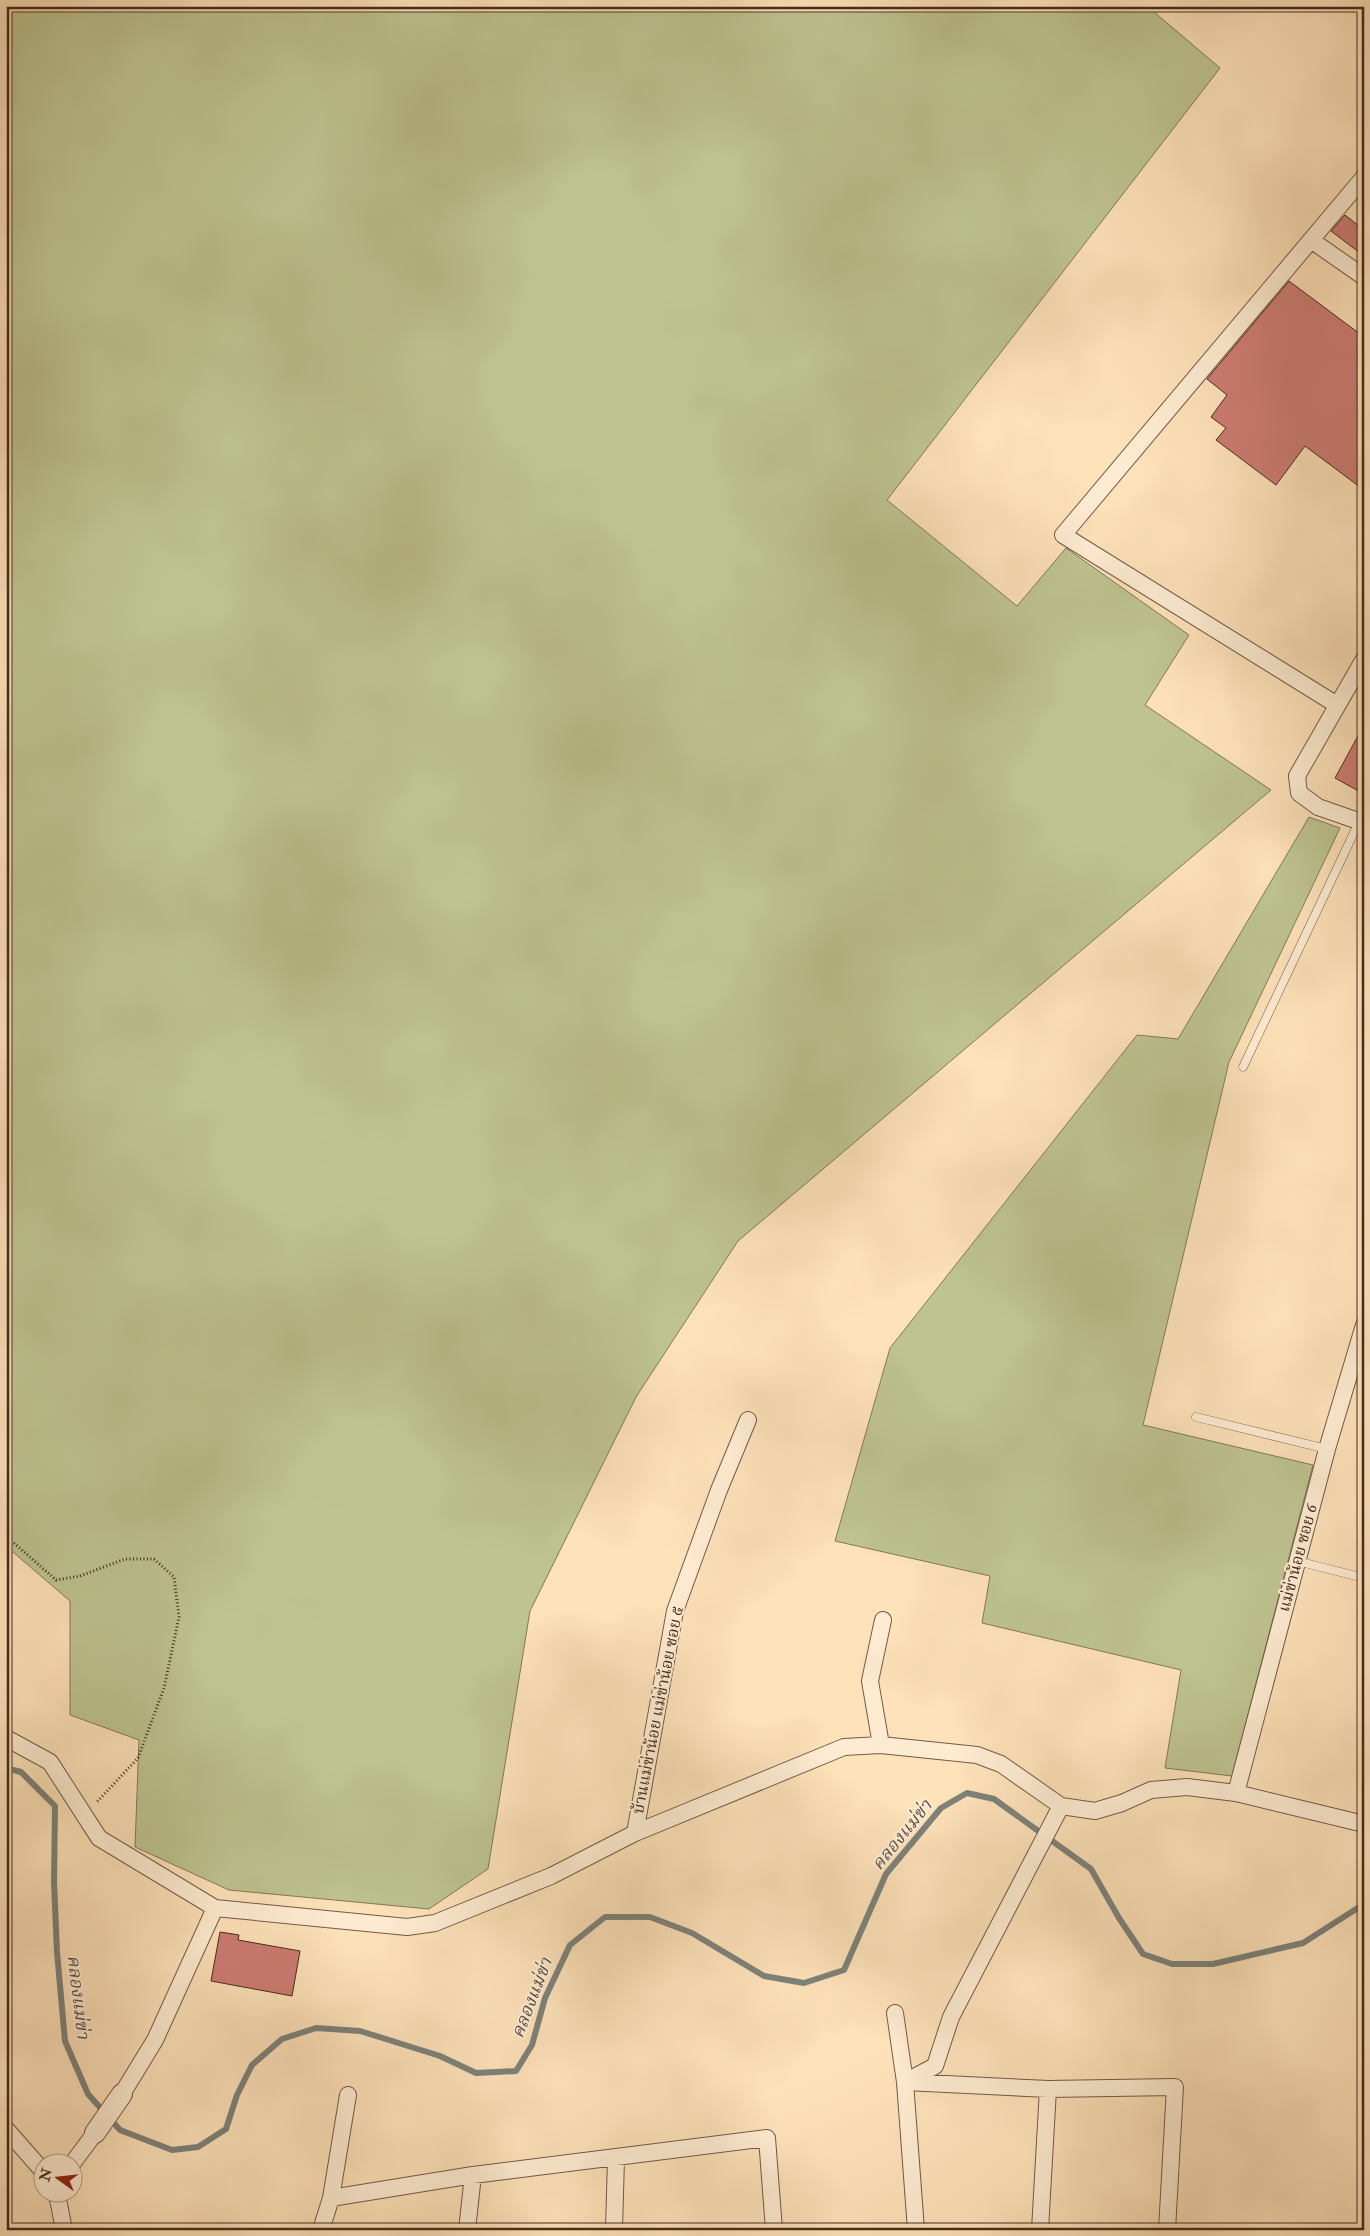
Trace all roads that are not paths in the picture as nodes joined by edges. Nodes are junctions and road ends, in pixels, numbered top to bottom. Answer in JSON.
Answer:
{"nodes":[{"id":1,"x":1364,"y":178,"type":"edge"},
{"id":2,"x":1311,"y":240,"type":"junction"},
{"id":3,"x":1364,"y":277,"type":"edge"},
{"id":4,"x":1364,"y":659,"type":"edge"},
{"id":5,"x":1337,"y":705,"type":"junction"},
{"id":6,"x":1361,"y":822,"type":"edge"},
{"id":7,"x":1243,"y":1067,"type":"dead end"},
{"id":8,"x":1364,"y":1325,"type":"edge"},
{"id":9,"x":1196,"y":1417,"type":"dead end"},
{"id":10,"x":748,"y":1420,"type":"dead end"},
{"id":11,"x":1327,"y":1449,"type":"junction"},
{"id":12,"x":1297,"y":1561,"type":"junction"},
{"id":13,"x":1364,"y":1578,"type":"edge"},
{"id":14,"x":883,"y":1620,"type":"dead end"},
{"id":15,"x":6,"y":1738,"type":"edge"},
{"id":16,"x":881,"y":1745,"type":"junction"},
{"id":17,"x":1236,"y":1793,"type":"junction"},
{"id":18,"x":1061,"y":1806,"type":"junction"},
{"id":19,"x":1364,"y":1824,"type":"edge"},
{"id":20,"x":635,"y":1833,"type":"junction"},
{"id":21,"x":215,"y":1908,"type":"junction"},
{"id":22,"x":895,"y":2013,"type":"dead end"},
{"id":23,"x":905,"y":2082,"type":"junction"},
{"id":24,"x":1048,"y":2089,"type":"junction"},
{"id":25,"x":122,"y":2094,"type":"joint"},
{"id":26,"x":348,"y":2095,"type":"dead end"},
{"id":27,"x":6,"y":2129,"type":"edge"},
{"id":28,"x":95,"y":2132,"type":"joint"},
{"id":29,"x":79,"y":2154,"type":"edge"},
{"id":30,"x":616,"y":2158,"type":"junction"},
{"id":31,"x":32,"y":2159,"type":"edge"},
{"id":32,"x":473,"y":2175,"type":"junction"},
{"id":33,"x":331,"y":2198,"type":"junction"},
{"id":34,"x":59,"y":2204,"type":"edge"},
{"id":35,"x":64,"y":2230,"type":"edge"},
{"id":36,"x":321,"y":2230,"type":"edge"},
{"id":37,"x":467,"y":2230,"type":"edge"},
{"id":38,"x":614,"y":2230,"type":"edge"},
{"id":39,"x":774,"y":2230,"type":"edge"},
{"id":40,"x":916,"y":2230,"type":"edge"},
{"id":41,"x":1040,"y":2230,"type":"edge"},
{"id":42,"x":1167,"y":2230,"type":"edge"}],
"edges":[{"from":1,"to":2,"type":"street"},
{"from":2,"to":3,"type":"street"},
{"from":2,"to":5,"type":"street"},
{"from":4,"to":5,"type":"street"},
{"from":5,"to":6,"type":"street"},
{"from":6,"to":7,"type":"lane"},
{"from":8,"to":11,"type":"street","name":"แม่ข่าน้อย ซอย 6"},
{"from":9,"to":11,"type":"lane"},
{"from":10,"to":20,"type":"street","name":"บ้านแม่ข่าน้อย แม่ข่าน้อย ซอย ๕"},
{"from":11,"to":12,"type":"street","name":"แม่ข่าน้อย ซอย 6"},
{"from":12,"to":13,"type":"lane"},
{"from":12,"to":17,"type":"street","name":"แม่ข่าน้อย ซอย 6"},
{"from":14,"to":16,"type":"street"},
{"from":15,"to":21,"type":"street"},
{"from":16,"to":18,"type":"street"},
{"from":16,"to":20,"type":"street"},
{"from":17,"to":18,"type":"street"},
{"from":17,"to":19,"type":"street"},
{"from":18,"to":23,"type":"street"},
{"from":20,"to":21,"type":"street"},
{"from":21,"to":25,"type":"street"},
{"from":22,"to":23,"type":"street"},
{"from":23,"to":24,"type":"street"},
{"from":23,"to":40,"type":"street"},
{"from":24,"to":41,"type":"street"},
{"from":24,"to":42,"type":"street"},
{"from":25,"to":28,"type":"street"},
{"from":26,"to":33,"type":"street"},
{"from":27,"to":31,"type":"street"},
{"from":28,"to":29,"type":"street"},
{"from":30,"to":32,"type":"street"},
{"from":30,"to":38,"type":"street"},
{"from":30,"to":39,"type":"street"},
{"from":32,"to":33,"type":"street"},
{"from":32,"to":37,"type":"street"},
{"from":33,"to":36,"type":"street"},
{"from":34,"to":35,"type":"street"}]}
